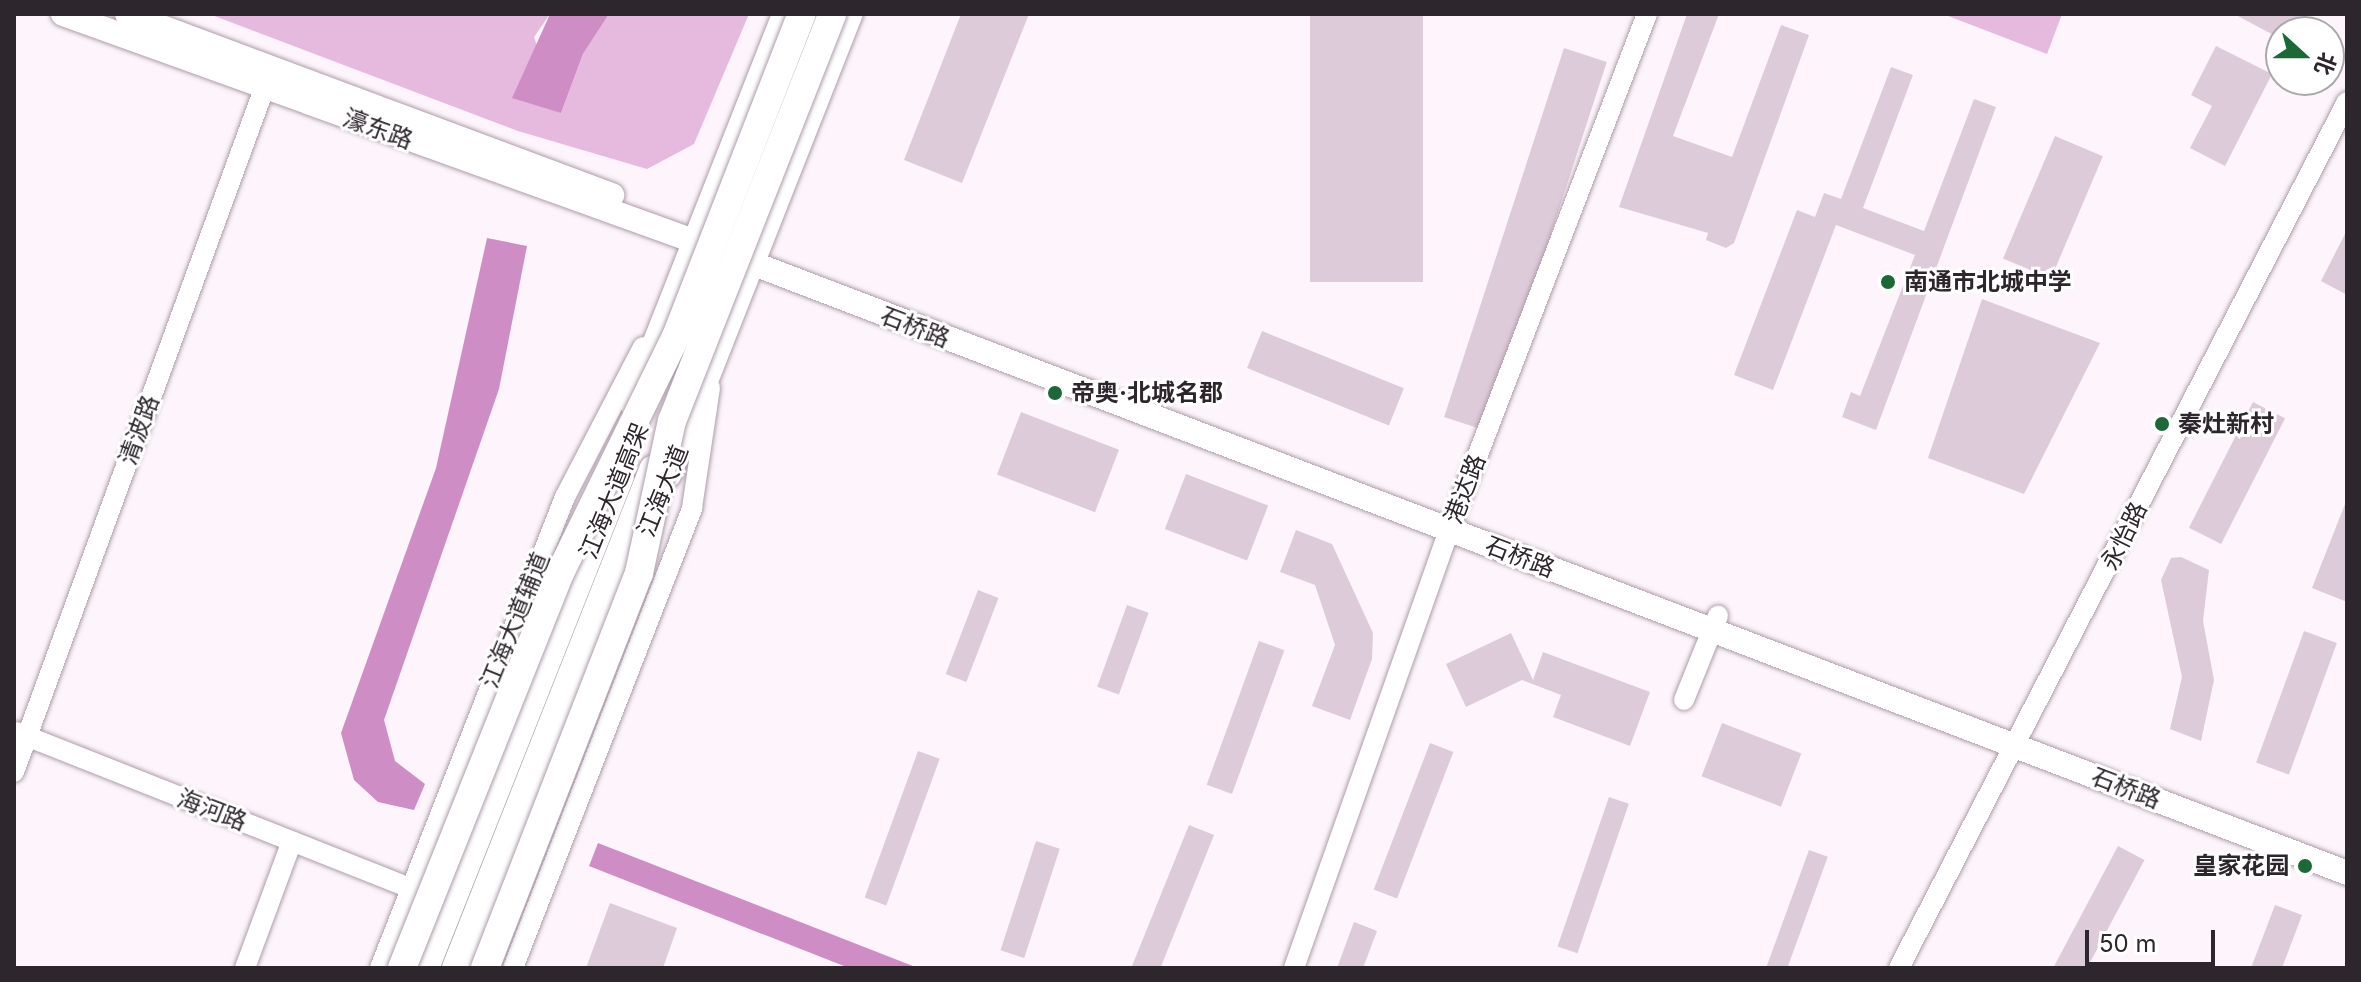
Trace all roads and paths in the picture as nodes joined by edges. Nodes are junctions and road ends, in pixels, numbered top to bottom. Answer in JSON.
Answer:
{"nodes":[{"id":1,"x":63,"y":14,"type":"edge"},
{"id":2,"x":127,"y":14,"type":"edge"},
{"id":3,"x":784,"y":14,"type":"edge"},
{"id":4,"x":802,"y":14,"type":"edge"},
{"id":5,"x":832,"y":14,"type":"edge"},
{"id":6,"x":851,"y":14,"type":"edge"},
{"id":7,"x":1647,"y":14,"type":"edge"},
{"id":8,"x":264,"y":89,"type":"junction"},
{"id":9,"x":2347,"y":102,"type":"edge"},
{"id":10,"x":697,"y":234,"type":"junction"},
{"id":11,"x":756,"y":257,"type":"junction"},
{"id":12,"x":678,"y":284,"type":"junction"},
{"id":13,"x":677,"y":334,"type":"junction"},
{"id":14,"x":714,"y":365,"type":"junction"},
{"id":15,"x":672,"y":421,"type":"junction"},
{"id":16,"x":1452,"y":524,"type":"junction"},
{"id":17,"x":1715,"y":623,"type":"junction"},
{"id":18,"x":1684,"y":700,"type":"dead end"},
{"id":19,"x":20,"y":734,"type":"edge"},
{"id":20,"x":2021,"y":741,"type":"junction"},
{"id":21,"x":14,"y":772,"type":"edge"},
{"id":22,"x":292,"y":841,"type":"junction"},
{"id":23,"x":2347,"y":857,"type":"edge"},
{"id":24,"x":2347,"y":873,"type":"edge"},
{"id":25,"x":410,"y":888,"type":"junction"},
{"id":26,"x":245,"y":968,"type":"edge"},
{"id":27,"x":380,"y":968,"type":"edge"},
{"id":28,"x":402,"y":968,"type":"edge"},
{"id":29,"x":408,"y":968,"type":"edge"},
{"id":30,"x":425,"y":968,"type":"edge"},
{"id":31,"x":456,"y":968,"type":"edge"},
{"id":32,"x":473,"y":968,"type":"edge"},
{"id":33,"x":485,"y":968,"type":"edge"},
{"id":34,"x":513,"y":968,"type":"edge"},
{"id":35,"x":1294,"y":968,"type":"edge"},
{"id":36,"x":1899,"y":968,"type":"edge"}],
"edges":[{"from":1,"to":8,"type":"main road","name":"濠东路"},
{"from":2,"to":10,"type":"main road","name":"濠东路"},
{"from":3,"to":10,"type":"main road"},
{"from":4,"to":13,"type":"highway","name":"江海大道高架","bridge":true},
{"from":5,"to":15,"type":"highway","name":"江海大道高架","bridge":true},
{"from":6,"to":11,"type":"main road","name":"江海大道"},
{"from":7,"to":16,"type":"street","name":"港达路"},
{"from":8,"to":10,"type":"main road","name":"濠东路"},
{"from":8,"to":19,"type":"street","name":"清波路"},
{"from":9,"to":20,"type":"street","name":"永怡路"},
{"from":10,"to":11,"type":"main road","name":"石桥路"},
{"from":10,"to":12,"type":"main road"},
{"from":11,"to":14,"type":"main road","name":"江海大道"},
{"from":11,"to":16,"type":"main road","name":"石桥路"},
{"from":12,"to":25,"type":"street","name":"江海大道辅道"},
{"from":12,"to":29,"type":"main road"},
{"from":13,"to":28,"type":"highway","bridge":true},
{"from":13,"to":30,"type":"highway","name":"江海大道高架","bridge":true},
{"from":14,"to":32,"type":"main road","name":"江海大道"},
{"from":14,"to":34,"type":"street"},
{"from":15,"to":31,"type":"highway","name":"江海大道高架","bridge":true},
{"from":15,"to":33,"type":"highway","bridge":true},
{"from":16,"to":17,"type":"main road","name":"石桥路"},
{"from":16,"to":35,"type":"street","name":"港达路"},
{"from":17,"to":18,"type":"street"},
{"from":17,"to":20,"type":"main road","name":"石桥路"},
{"from":19,"to":21,"type":"street","name":"清波路"},
{"from":19,"to":22,"type":"street","name":"海河路"},
{"from":20,"to":23,"type":"main road","name":"石桥路"},
{"from":20,"to":24,"type":"main road","name":"石桥路"},
{"from":20,"to":36,"type":"street","name":"永怡路"},
{"from":22,"to":25,"type":"street","name":"海河路"},
{"from":22,"to":26,"type":"street"},
{"from":25,"to":27,"type":"street","name":"江海大道辅道"}]}
